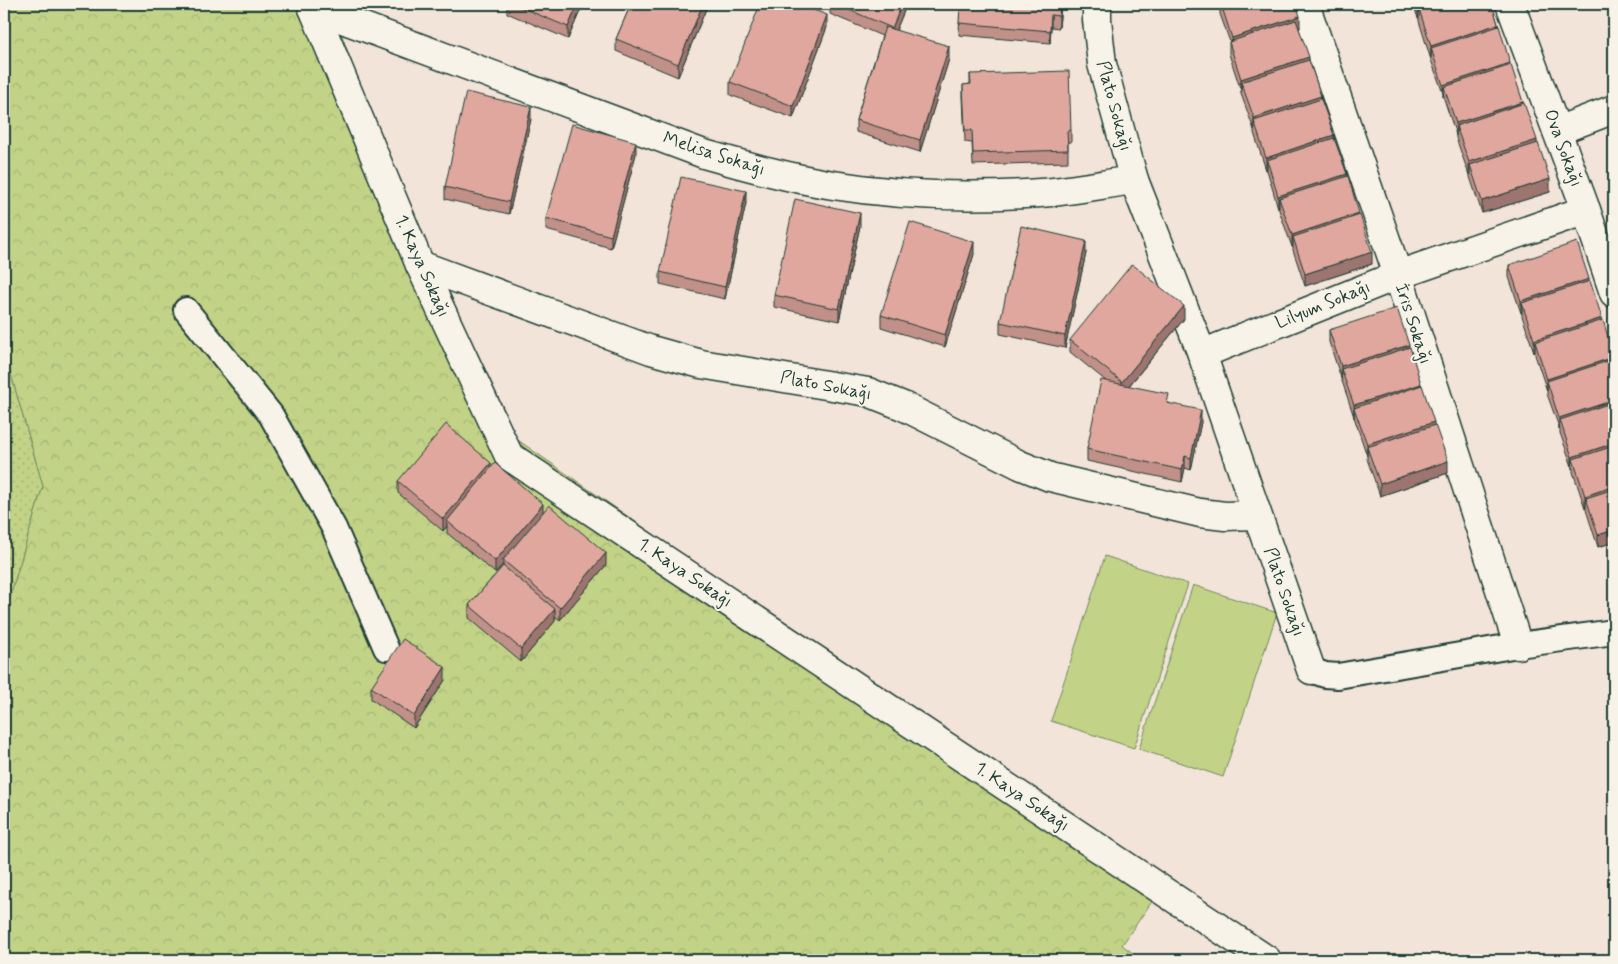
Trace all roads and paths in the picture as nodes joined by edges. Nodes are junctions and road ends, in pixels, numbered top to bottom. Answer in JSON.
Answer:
{"nodes":[{"id":1,"x":1097,"y":4,"type":"edge"},
{"id":2,"x":1305,"y":4,"type":"edge"},
{"id":3,"x":1510,"y":4,"type":"edge"},
{"id":4,"x":313,"y":6,"type":"edge"},
{"id":5,"x":1614,"y":109,"type":"edge"},
{"id":6,"x":1557,"y":131,"type":"junction"},
{"id":7,"x":1134,"y":180,"type":"junction"},
{"id":8,"x":1586,"y":210,"type":"junction"},
{"id":9,"x":420,"y":265,"type":"junction"},
{"id":10,"x":1398,"y":275,"type":"junction"},
{"id":11,"x":1614,"y":294,"type":"edge"},
{"id":12,"x":186,"y":310,"type":"dead end"},
{"id":13,"x":1202,"y":354,"type":"junction"},
{"id":14,"x":1257,"y":515,"type":"junction"},
{"id":15,"x":1614,"y":632,"type":"edge"},
{"id":16,"x":1518,"y":645,"type":"junction"},
{"id":17,"x":386,"y":648,"type":"dead end"},
{"id":18,"x":1312,"y":670,"type":"joint"},
{"id":19,"x":1267,"y":960,"type":"edge"}],
"edges":[{"from":1,"to":7,"type":"street","name":"Plato Sokağı"},
{"from":2,"to":10,"type":"street","name":"İris Sokağı"},
{"from":3,"to":6,"type":"street","name":"Ova Sokağı"},
{"from":4,"to":7,"type":"street","name":"Melisa Sokağı"},
{"from":4,"to":9,"type":"street","name":"1. Kaya Sokağı"},
{"from":5,"to":6,"type":"street"},
{"from":6,"to":8,"type":"street","name":"Ova Sokağı"},
{"from":7,"to":13,"type":"street","name":"Plato Sokağı"},
{"from":8,"to":10,"type":"street","name":"Lilyum Sokağı"},
{"from":8,"to":11,"type":"street","name":"Ova Sokağı"},
{"from":9,"to":14,"type":"street","name":"Plato Sokağı"},
{"from":9,"to":19,"type":"street","name":"1. Kaya Sokağı"},
{"from":10,"to":13,"type":"street","name":"Lilyum Sokağı"},
{"from":10,"to":16,"type":"street","name":"İris Sokağı"},
{"from":12,"to":17,"type":"lane"},
{"from":13,"to":14,"type":"street","name":"Plato Sokağı"},
{"from":14,"to":18,"type":"street","name":"Plato Sokağı"},
{"from":15,"to":16,"type":"lane"},
{"from":16,"to":18,"type":"lane"}]}
